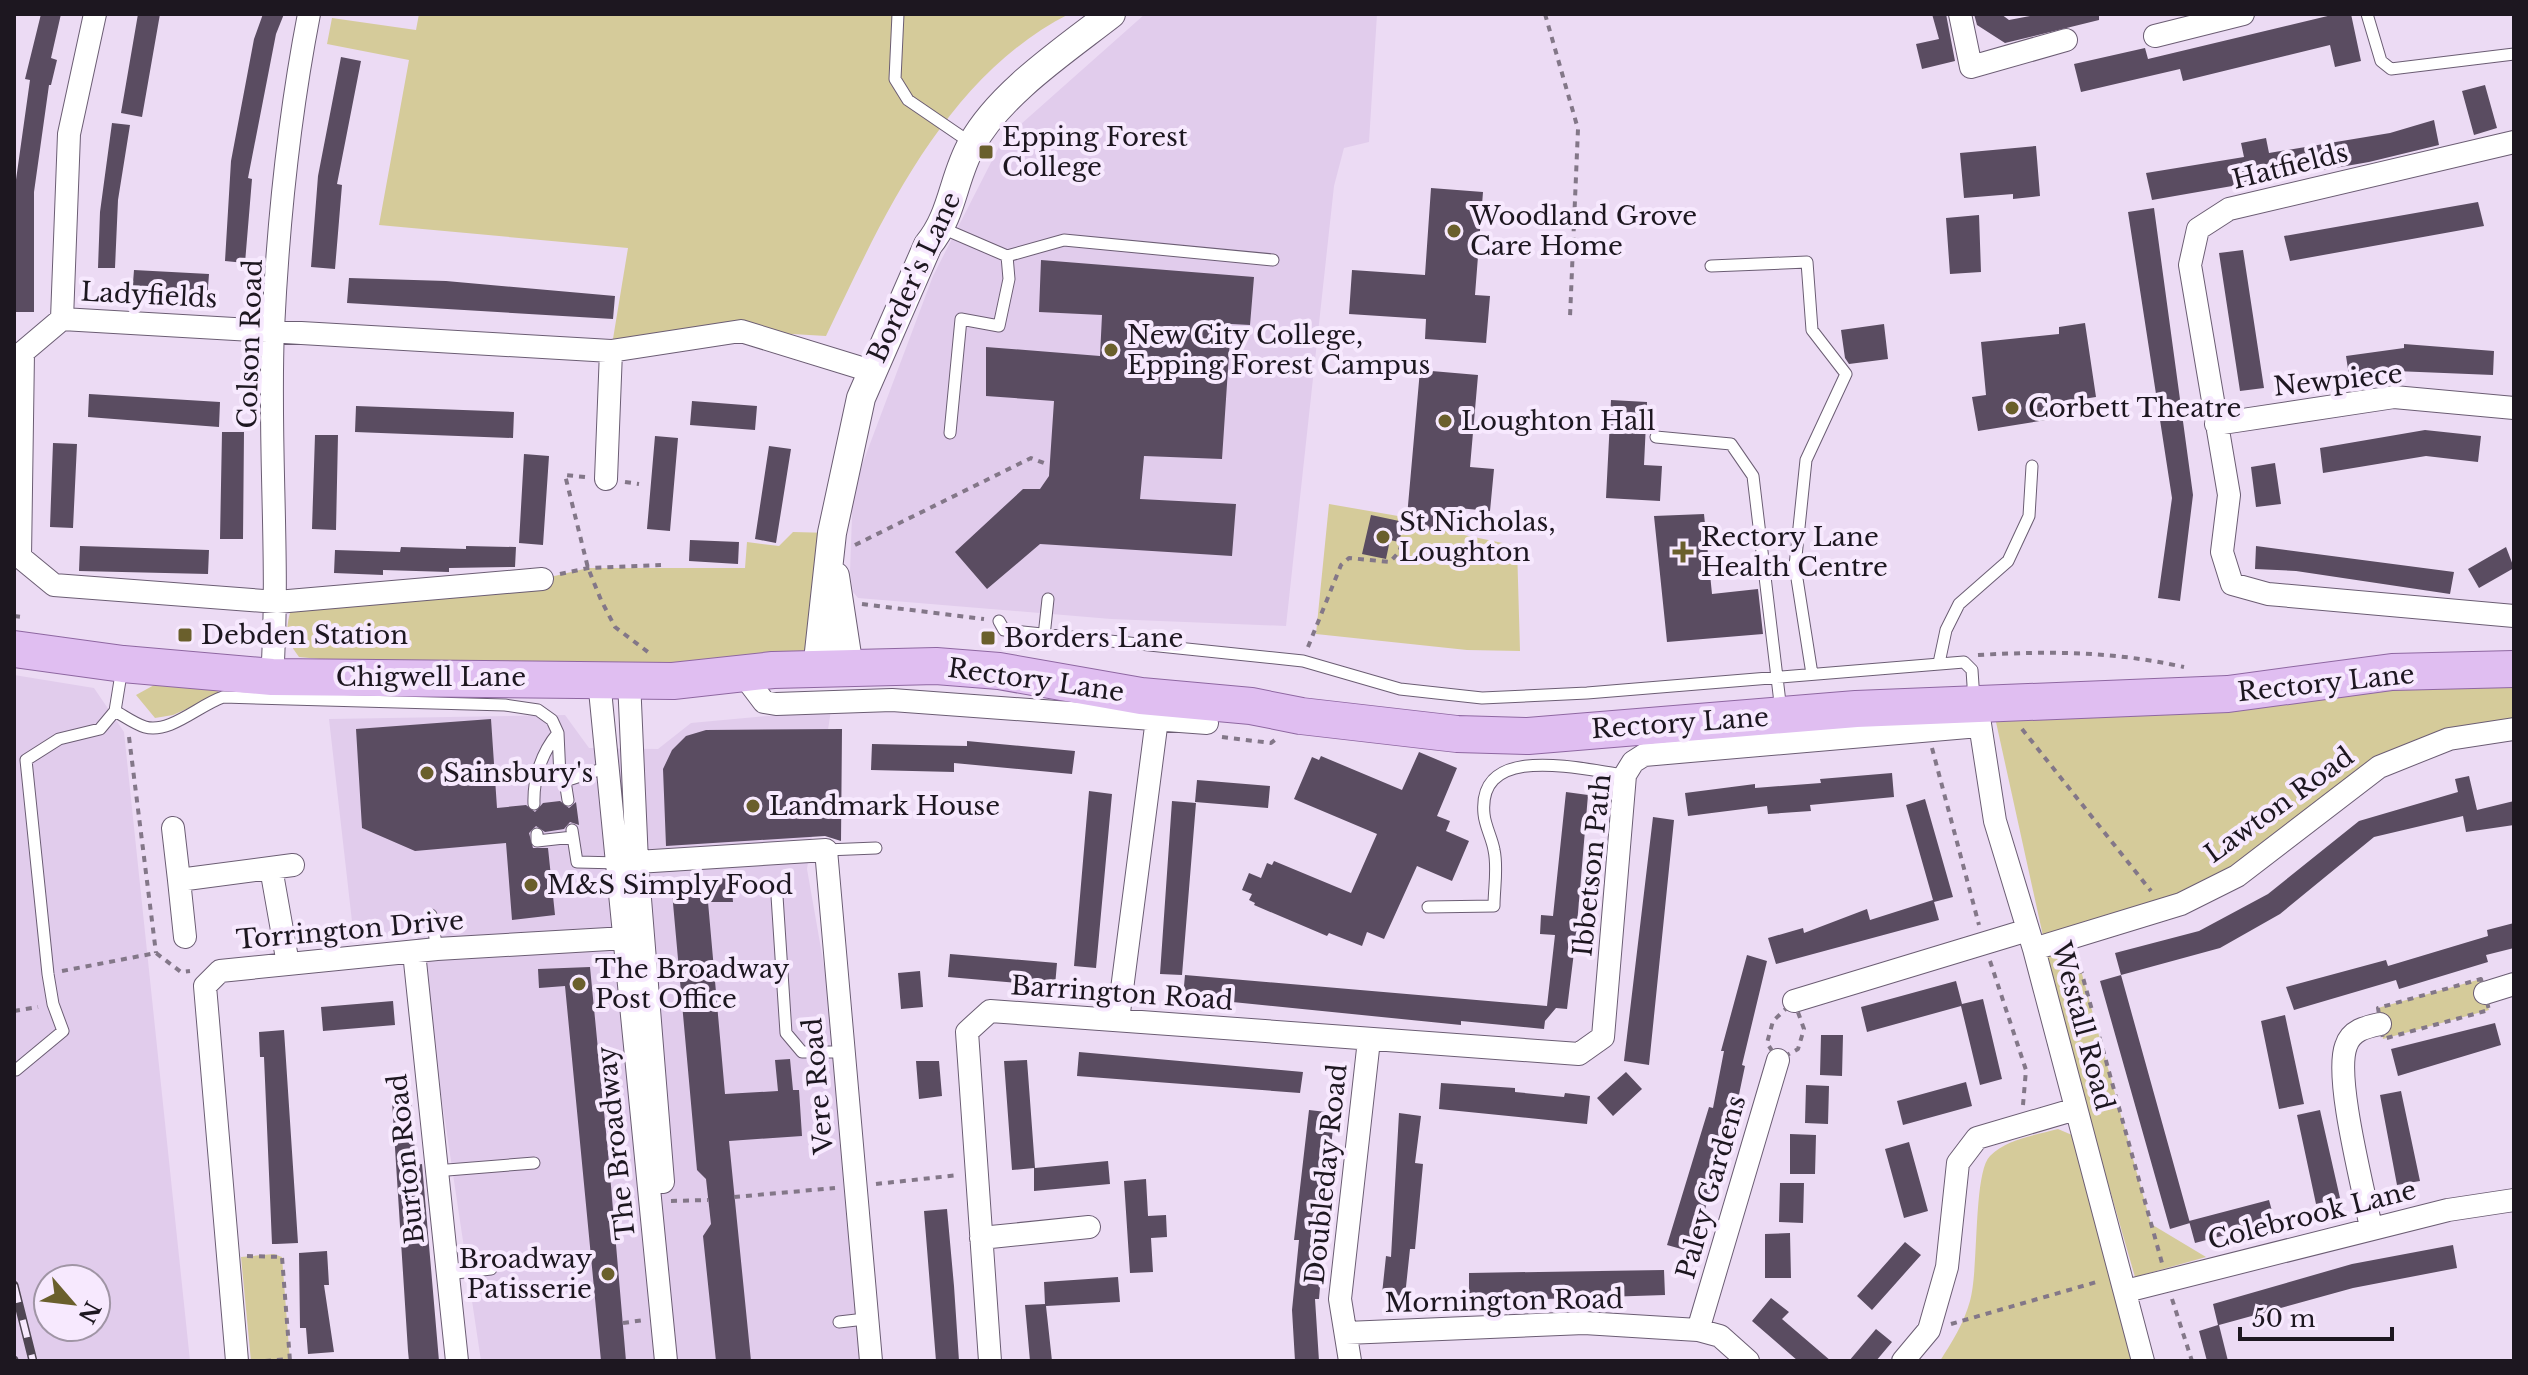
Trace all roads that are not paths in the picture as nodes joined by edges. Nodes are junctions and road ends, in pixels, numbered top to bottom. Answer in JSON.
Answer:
{"nodes":[{"id":1,"x":95,"y":14,"type":"edge"},
{"id":2,"x":309,"y":14,"type":"edge"},
{"id":3,"x":898,"y":14,"type":"edge"},
{"id":4,"x":1111,"y":14,"type":"edge"},
{"id":5,"x":1960,"y":14,"type":"edge"},
{"id":6,"x":2243,"y":14,"type":"edge"},
{"id":7,"x":2367,"y":14,"type":"edge"},
{"id":8,"x":2155,"y":36,"type":"dead end"},
{"id":9,"x":2066,"y":40,"type":"dead end"},
{"id":10,"x":2514,"y":54,"type":"edge"},
{"id":11,"x":2514,"y":142,"type":"edge"},
{"id":12,"x":972,"y":144,"type":"junction"},
{"id":13,"x":942,"y":228,"type":"junction"},
{"id":14,"x":1007,"y":256,"type":"junction"},
{"id":15,"x":1273,"y":260,"type":"dead end"},
{"id":16,"x":1711,"y":266,"type":"dead end"},
{"id":17,"x":62,"y":319,"type":"junction"},
{"id":18,"x":273,"y":330,"type":"junction"},
{"id":19,"x":611,"y":351,"type":"junction"},
{"id":20,"x":871,"y":371,"type":"junction"},
{"id":21,"x":2514,"y":408,"type":"edge"},
{"id":22,"x":2216,"y":424,"type":"junction"},
{"id":23,"x":950,"y":433,"type":"dead end"},
{"id":24,"x":1656,"y":437,"type":"dead end"},
{"id":25,"x":2032,"y":466,"type":"dead end"},
{"id":26,"x":606,"y":479,"type":"road end"},
{"id":27,"x":542,"y":579,"type":"road end"},
{"id":28,"x":1048,"y":599,"type":"dead end"},
{"id":29,"x":277,"y":602,"type":"junction"},
{"id":30,"x":2514,"y":616,"type":"edge"},
{"id":31,"x":999,"y":621,"type":"road end"},
{"id":32,"x":18,"y":633,"type":"edge"},
{"id":33,"x":1044,"y":636,"type":"junction"},
{"id":34,"x":1939,"y":663,"type":"junction"},
{"id":35,"x":123,"y":664,"type":"junction"},
{"id":36,"x":2514,"y":669,"type":"edge"},
{"id":37,"x":626,"y":671,"type":"junction"},
{"id":38,"x":1812,"y":674,"type":"junction"},
{"id":39,"x":1777,"y":676,"type":"junction"},
{"id":40,"x":272,"y":677,"type":"junction"},
{"id":41,"x":838,"y":679,"type":"junction"},
{"id":42,"x":506,"y":691,"type":"junction"},
{"id":43,"x":1984,"y":710,"type":"junction"},
{"id":44,"x":115,"y":711,"type":"junction"},
{"id":45,"x":1782,"y":715,"type":"junction"},
{"id":46,"x":1157,"y":719,"type":"junction"},
{"id":47,"x":1207,"y":723,"type":"dead end"},
{"id":48,"x":2514,"y":729,"type":"edge"},
{"id":49,"x":558,"y":733,"type":"junction"},
{"id":50,"x":608,"y":767,"type":"junction"},
{"id":51,"x":1625,"y":775,"type":"junction"},
{"id":52,"x":565,"y":781,"type":"junction"},
{"id":53,"x":568,"y":800,"type":"dead end"},
{"id":54,"x":534,"y":804,"type":"dead end"},
{"id":55,"x":173,"y":828,"type":"dead end"},
{"id":56,"x":537,"y":834,"type":"dead end"},
{"id":57,"x":876,"y":848,"type":"dead end"},
{"id":58,"x":826,"y":850,"type":"junction"},
{"id":59,"x":626,"y":863,"type":"junction"},
{"id":60,"x":179,"y":880,"type":"junction"},
{"id":61,"x":777,"y":896,"type":"dead end"},
{"id":62,"x":1428,"y":907,"type":"dead end"},
{"id":63,"x":431,"y":915,"type":"dead end"},
{"id":64,"x":185,"y":937,"type":"dead end"},
{"id":65,"x":634,"y":937,"type":"junction"},
{"id":66,"x":2031,"y":939,"type":"junction"},
{"id":67,"x":426,"y":951,"type":"junction"},
{"id":68,"x":288,"y":964,"type":"junction"},
{"id":69,"x":2514,"y":984,"type":"edge"},
{"id":70,"x":2485,"y":993,"type":"road end"},
{"id":71,"x":1794,"y":1001,"type":"road end"},
{"id":72,"x":1118,"y":1020,"type":"junction"},
{"id":73,"x":2380,"y":1024,"type":"road end"},
{"id":74,"x":1369,"y":1040,"type":"junction"},
{"id":75,"x":843,"y":1052,"type":"junction"},
{"id":76,"x":1778,"y":1060,"type":"road end"},
{"id":77,"x":16,"y":1070,"type":"dead end"},
{"id":78,"x":2076,"y":1109,"type":"junction"},
{"id":79,"x":534,"y":1163,"type":"dead end"},
{"id":80,"x":435,"y":1171,"type":"junction"},
{"id":81,"x":2514,"y":1200,"type":"edge"},
{"id":82,"x":1089,"y":1227,"type":"dead end"},
{"id":83,"x":2371,"y":1228,"type":"junction"},
{"id":84,"x":981,"y":1238,"type":"junction"},
{"id":85,"x":491,"y":1269,"type":"dead end"},
{"id":86,"x":447,"y":1274,"type":"junction"},
{"id":87,"x":2123,"y":1283,"type":"junction"},
{"id":88,"x":865,"y":1319,"type":"junction"},
{"id":89,"x":839,"y":1322,"type":"dead end"},
{"id":90,"x":1698,"y":1330,"type":"junction"},
{"id":91,"x":1346,"y":1333,"type":"junction"},
{"id":92,"x":237,"y":1361,"type":"edge"},
{"id":93,"x":457,"y":1361,"type":"edge"},
{"id":94,"x":666,"y":1361,"type":"edge"},
{"id":95,"x":681,"y":1361,"type":"edge"},
{"id":96,"x":871,"y":1361,"type":"edge"},
{"id":97,"x":990,"y":1361,"type":"edge"},
{"id":98,"x":1350,"y":1361,"type":"edge"},
{"id":99,"x":1748,"y":1361,"type":"edge"},
{"id":100,"x":1903,"y":1361,"type":"edge"},
{"id":101,"x":2143,"y":1361,"type":"edge"}],
"edges":[{"from":1,"to":17,"type":"street"},
{"from":2,"to":18,"type":"street","name":"Colson Road"},
{"from":3,"to":12,"type":"lane"},
{"from":4,"to":12,"type":"street","name":"Border's Lane"},
{"from":5,"to":9,"type":"street"},
{"from":6,"to":8,"type":"street"},
{"from":7,"to":10,"type":"lane"},
{"from":11,"to":22,"type":"street","name":"Hatfields"},
{"from":12,"to":13,"type":"street","name":"Border's Lane"},
{"from":13,"to":14,"type":"lane"},
{"from":13,"to":20,"type":"street","name":"Border's Lane"},
{"from":14,"to":15,"type":"lane"},
{"from":14,"to":23,"type":"lane"},
{"from":16,"to":38,"type":"lane"},
{"from":17,"to":18,"type":"street","name":"Ladyfields"},
{"from":17,"to":29,"type":"street","name":"Ladyfields"},
{"from":18,"to":19,"type":"street","name":"Ladyfields"},
{"from":18,"to":29,"type":"street","name":"Colson Road"},
{"from":19,"to":20,"type":"street","name":"Ladyfields"},
{"from":19,"to":26,"type":"street"},
{"from":20,"to":41,"type":"street","name":"Border's Lane"},
{"from":21,"to":22,"type":"street","name":"Newpiece"},
{"from":22,"to":30,"type":"street","name":"Hatfields"},
{"from":24,"to":39,"type":"lane"},
{"from":25,"to":34,"type":"lane"},
{"from":27,"to":29,"type":"street","name":"Ladyfields"},
{"from":28,"to":33,"type":"lane"},
{"from":29,"to":40,"type":"street","name":"Colson Road"},
{"from":31,"to":33,"type":"lane"},
{"from":32,"to":35,"type":"main road","name":"Chigwell Lane"},
{"from":33,"to":39,"type":"lane"},
{"from":34,"to":38,"type":"lane"},
{"from":34,"to":43,"type":"lane"},
{"from":35,"to":40,"type":"main road","name":"Chigwell Lane"},
{"from":35,"to":44,"type":"lane"},
{"from":36,"to":43,"type":"main road","name":"Rectory Lane"},
{"from":37,"to":41,"type":"main road","name":"Chigwell Lane"},
{"from":37,"to":42,"type":"main road","name":"Chigwell Lane"},
{"from":37,"to":50,"type":"street","name":"The Broadway"},
{"from":37,"to":59,"type":"street","name":"The Broadway"},
{"from":38,"to":39,"type":"lane"},
{"from":39,"to":45,"type":"lane"},
{"from":40,"to":42,"type":"main road","name":"Chigwell Lane"},
{"from":41,"to":45,"type":"main road","name":"Rectory Lane"},
{"from":41,"to":46,"type":"street"},
{"from":42,"to":44,"type":"lane"},
{"from":42,"to":49,"type":"lane"},
{"from":43,"to":45,"type":"main road","name":"Rectory Lane"},
{"from":43,"to":51,"type":"street","name":"Ibbetson Path"},
{"from":43,"to":66,"type":"street","name":"Westall Road"},
{"from":44,"to":77,"type":"lane"},
{"from":46,"to":47,"type":"street"},
{"from":46,"to":72,"type":"street"},
{"from":48,"to":66,"type":"street","name":"Lawton Road"},
{"from":49,"to":52,"type":"lane"},
{"from":49,"to":54,"type":"lane"},
{"from":50,"to":52,"type":"lane"},
{"from":50,"to":59,"type":"street","name":"The Broadway"},
{"from":51,"to":62,"type":"lane"},
{"from":51,"to":74,"type":"street","name":"Ibbetson Path"},
{"from":52,"to":53,"type":"lane"},
{"from":55,"to":60,"type":"street"},
{"from":56,"to":59,"type":"lane"},
{"from":57,"to":58,"type":"lane"},
{"from":58,"to":59,"type":"street"},
{"from":58,"to":75,"type":"street","name":"Vere Road"},
{"from":59,"to":65,"type":"street","name":"The Broadway"},
{"from":60,"to":64,"type":"street"},
{"from":60,"to":68,"type":"street"},
{"from":61,"to":75,"type":"lane"},
{"from":63,"to":67,"type":"lane"},
{"from":65,"to":67,"type":"street","name":"Torrington Drive"},
{"from":65,"to":94,"type":"street","name":"The Broadway"},
{"from":65,"to":95,"type":"street","name":"The Broadway"},
{"from":66,"to":71,"type":"street"},
{"from":66,"to":78,"type":"street","name":"Westall Road"},
{"from":67,"to":68,"type":"street","name":"Torrington Drive"},
{"from":67,"to":80,"type":"street","name":"Burton Road"},
{"from":68,"to":92,"type":"street","name":"Torrington Drive"},
{"from":69,"to":70,"type":"street"},
{"from":72,"to":74,"type":"street","name":"Barrington Road"},
{"from":72,"to":84,"type":"street","name":"Barrington Road"},
{"from":73,"to":83,"type":"street"},
{"from":74,"to":91,"type":"street","name":"Doubleday Road"},
{"from":75,"to":88,"type":"street","name":"Vere Road"},
{"from":76,"to":90,"type":"street","name":"Paley Gardens"},
{"from":78,"to":87,"type":"street","name":"Westall Road"},
{"from":78,"to":100,"type":"street"},
{"from":79,"to":80,"type":"lane"},
{"from":80,"to":86,"type":"street","name":"Burton Road"},
{"from":81,"to":83,"type":"street","name":"Colebrook Lane"},
{"from":82,"to":84,"type":"street"},
{"from":83,"to":87,"type":"street","name":"Colebrook Lane"},
{"from":84,"to":97,"type":"street","name":"Barrington Road"},
{"from":85,"to":86,"type":"lane"},
{"from":86,"to":93,"type":"street","name":"Burton Road"},
{"from":87,"to":101,"type":"street","name":"Westall Road"},
{"from":88,"to":89,"type":"lane"},
{"from":88,"to":96,"type":"street","name":"Vere Road"},
{"from":90,"to":91,"type":"street","name":"Mornington Road"},
{"from":90,"to":99,"type":"street","name":"Mornington Road"},
{"from":91,"to":98,"type":"street","name":"Doubleday Road"}]}
